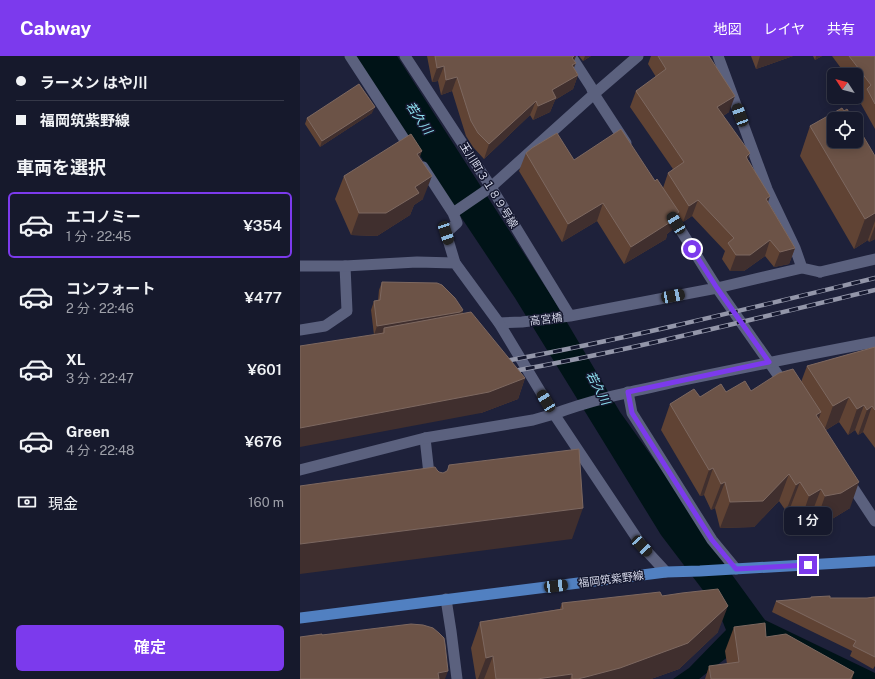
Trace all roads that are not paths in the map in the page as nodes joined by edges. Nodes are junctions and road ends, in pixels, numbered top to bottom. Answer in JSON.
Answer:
{"nodes":[{"id":1,"x":350,"y":56,"type":"edge"},
{"id":2,"x":405,"y":56,"type":"edge"},
{"id":3,"x":570,"y":56,"type":"edge"},
{"id":4,"x":638,"y":56,"type":"edge"},
{"id":5,"x":718,"y":56,"type":"edge"},
{"id":6,"x":594,"y":94,"type":"junction"},
{"id":7,"x":632,"y":154,"type":"edge"},
{"id":8,"x":491,"y":187,"type":"junction"},
{"id":9,"x":662,"y":201,"type":"edge"},
{"id":10,"x":453,"y":213,"type":"junction"},
{"id":11,"x":875,"y":259,"type":"edge"},
{"id":12,"x":455,"y":263,"type":"junction"},
{"id":13,"x":300,"y":266,"type":"edge"},
{"id":14,"x":345,"y":266,"type":"junction"},
{"id":15,"x":802,"y":268,"type":"junction"},
{"id":16,"x":717,"y":288,"type":"junction"},
{"id":17,"x":570,"y":316,"type":"junction"},
{"id":18,"x":499,"y":323,"type":"junction"},
{"id":19,"x":300,"y":330,"type":"edge"},
{"id":20,"x":875,"y":342,"type":"edge"},
{"id":21,"x":769,"y":362,"type":"junction"},
{"id":22,"x":789,"y":391,"type":"edge"},
{"id":23,"x":623,"y":393,"type":"junction"},
{"id":24,"x":554,"y":414,"type":"junction"},
{"id":25,"x":425,"y":438,"type":"junction"},
{"id":26,"x":841,"y":469,"type":"edge"},
{"id":27,"x":300,"y":470,"type":"edge"},
{"id":28,"x":430,"y":490,"type":"edge"},
{"id":29,"x":875,"y":521,"type":"edge"},
{"id":30,"x":875,"y":561,"type":"edge"},
{"id":31,"x":733,"y":569,"type":"junction"},
{"id":32,"x":666,"y":572,"type":"junction"},
{"id":33,"x":446,"y":599,"type":"junction"},
{"id":34,"x":300,"y":618,"type":"edge"},
{"id":35,"x":457,"y":679,"type":"edge"}],
"edges":[{"from":1,"to":10,"type":"street"},
{"from":2,"to":8,"type":"street","name":"玉川町３１８９号線"},
{"from":3,"to":6,"type":"street"},
{"from":4,"to":6,"type":"street"},
{"from":5,"to":15,"type":"street"},
{"from":6,"to":7,"type":"street"},
{"from":6,"to":8,"type":"street"},
{"from":8,"to":10,"type":"street"},
{"from":8,"to":17,"type":"street","name":"玉川町３１８９号線"},
{"from":9,"to":16,"type":"street"},
{"from":10,"to":12,"type":"street"},
{"from":11,"to":15,"type":"street"},
{"from":12,"to":14,"type":"street"},
{"from":12,"to":18,"type":"street"},
{"from":13,"to":14,"type":"street"},
{"from":14,"to":19,"type":"street"},
{"from":15,"to":16,"type":"street","name":"高宮橋"},
{"from":16,"to":17,"type":"street","name":"高宮橋"},
{"from":16,"to":21,"type":"street"},
{"from":17,"to":18,"type":"street","name":"高宮橋"},
{"from":18,"to":24,"type":"street"},
{"from":20,"to":21,"type":"street"},
{"from":21,"to":22,"type":"street"},
{"from":21,"to":23,"type":"street"},
{"from":23,"to":24,"type":"street"},
{"from":23,"to":31,"type":"street"},
{"from":24,"to":25,"type":"street"},
{"from":24,"to":32,"type":"street"},
{"from":25,"to":27,"type":"street"},
{"from":25,"to":28,"type":"street"},
{"from":26,"to":29,"type":"street"},
{"from":30,"to":31,"type":"main road","name":"福岡筑紫野線"},
{"from":31,"to":32,"type":"main road","name":"福岡筑紫野線"},
{"from":32,"to":33,"type":"main road","name":"福岡筑紫野線"},
{"from":33,"to":34,"type":"main road","name":"福岡筑紫野線"},
{"from":33,"to":35,"type":"street"}]}
